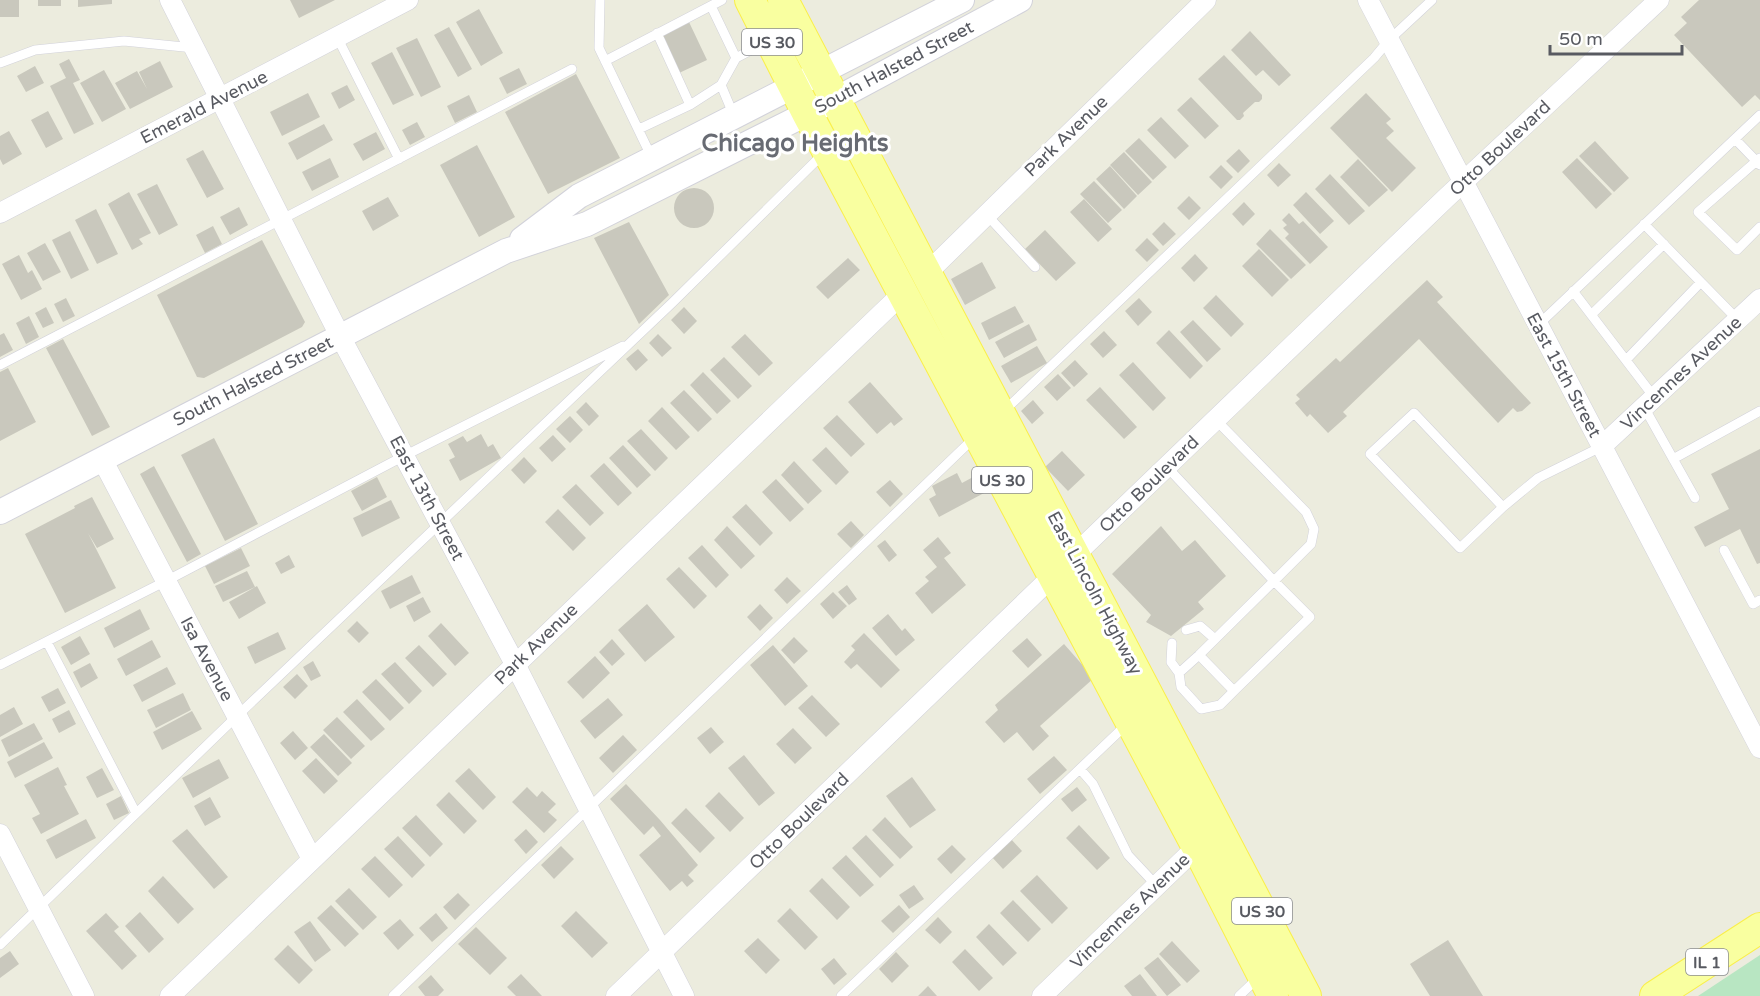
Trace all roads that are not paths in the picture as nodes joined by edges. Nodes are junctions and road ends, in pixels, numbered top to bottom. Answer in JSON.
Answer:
{"nodes":[{"id":1,"x":170,"y":0,"type":"edge"},
{"id":2,"x":408,"y":0,"type":"edge"},
{"id":3,"x":600,"y":0,"type":"edge"},
{"id":4,"x":722,"y":0,"type":"edge"},
{"id":5,"x":750,"y":0,"type":"edge"},
{"id":6,"x":783,"y":0,"type":"edge"},
{"id":7,"x":962,"y":0,"type":"edge"},
{"id":8,"x":1020,"y":0,"type":"edge"},
{"id":9,"x":1206,"y":0,"type":"edge"},
{"id":10,"x":1368,"y":0,"type":"edge"},
{"id":11,"x":1432,"y":0,"type":"edge"},
{"id":12,"x":1659,"y":0,"type":"edge"},
{"id":13,"x":711,"y":6,"type":"junction"},
{"id":14,"x":657,"y":33,"type":"junction"},
{"id":15,"x":337,"y":37,"type":"junction"},
{"id":16,"x":1389,"y":39,"type":"junction"},
{"id":17,"x":771,"y":40,"type":"junction"},
{"id":18,"x":194,"y":48,"type":"junction"},
{"id":19,"x":736,"y":58,"type":"junction"},
{"id":20,"x":605,"y":61,"type":"junction"},
{"id":21,"x":0,"y":63,"type":"edge"},
{"id":22,"x":572,"y":69,"type":"dead end"},
{"id":23,"x":819,"y":72,"type":"junction"},
{"id":24,"x":721,"y":85,"type":"junction"},
{"id":25,"x":793,"y":85,"type":"junction"},
{"id":26,"x":219,"y":99,"type":"junction"},
{"id":27,"x":834,"y":100,"type":"junction"},
{"id":28,"x":690,"y":105,"type":"junction"},
{"id":29,"x":807,"y":113,"type":"junction"},
{"id":30,"x":1760,"y":115,"type":"edge"},
{"id":31,"x":734,"y":116,"type":"junction"},
{"id":32,"x":639,"y":129,"type":"junction"},
{"id":33,"x":1735,"y":139,"type":"junction"},
{"id":34,"x":827,"y":150,"type":"junction"},
{"id":35,"x":652,"y":158,"type":"junction"},
{"id":36,"x":399,"y":159,"type":"junction"},
{"id":37,"x":1759,"y":162,"type":"edge"},
{"id":38,"x":1463,"y":182,"type":"junction"},
{"id":39,"x":0,"y":213,"type":"edge"},
{"id":40,"x":986,"y":214,"type":"junction"},
{"id":41,"x":281,"y":220,"type":"junction"},
{"id":42,"x":1644,"y":224,"type":"junction"},
{"id":43,"x":1760,"y":227,"type":"edge"},
{"id":44,"x":1664,"y":244,"type":"junction"},
{"id":45,"x":506,"y":251,"type":"junction"},
{"id":46,"x":1035,"y":267,"type":"dead end"},
{"id":47,"x":927,"y":273,"type":"junction"},
{"id":48,"x":1701,"y":282,"type":"junction"},
{"id":49,"x":1574,"y":291,"type":"junction"},
{"id":50,"x":903,"y":293,"type":"junction"},
{"id":51,"x":1759,"y":303,"type":"edge"},
{"id":52,"x":1592,"y":314,"type":"junction"},
{"id":53,"x":1738,"y":320,"type":"junction"},
{"id":54,"x":1538,"y":325,"type":"junction"},
{"id":55,"x":340,"y":336,"type":"junction"},
{"id":56,"x":632,"y":342,"type":"junction"},
{"id":57,"x":1626,"y":360,"type":"junction"},
{"id":58,"x":0,"y":365,"type":"edge"},
{"id":59,"x":1649,"y":402,"type":"junction"},
{"id":60,"x":1760,"y":411,"type":"edge"},
{"id":61,"x":1001,"y":414,"type":"junction"},
{"id":62,"x":1216,"y":420,"type":"junction"},
{"id":63,"x":978,"y":434,"type":"junction"},
{"id":64,"x":1601,"y":447,"type":"junction"},
{"id":65,"x":404,"y":456,"type":"junction"},
{"id":66,"x":102,"y":459,"type":"junction"},
{"id":67,"x":1673,"y":459,"type":"junction"},
{"id":68,"x":1167,"y":467,"type":"junction"},
{"id":69,"x":1695,"y":498,"type":"dead end"},
{"id":70,"x":1503,"y":507,"type":"junction"},
{"id":71,"x":0,"y":512,"type":"edge"},
{"id":72,"x":441,"y":525,"type":"junction"},
{"id":73,"x":1724,"y":550,"type":"dead end"},
{"id":74,"x":1076,"y":555,"type":"junction"},
{"id":75,"x":1053,"y":577,"type":"junction"},
{"id":76,"x":1274,"y":580,"type":"junction"},
{"id":77,"x":166,"y":581,"type":"junction"},
{"id":78,"x":1760,"y":600,"type":"edge"},
{"id":79,"x":1186,"y":630,"type":"dead end"},
{"id":80,"x":1215,"y":639,"type":"junction"},
{"id":81,"x":47,"y":642,"type":"junction"},
{"id":82,"x":1172,"y":643,"type":"dead end"},
{"id":83,"x":1199,"y":655,"type":"junction"},
{"id":84,"x":515,"y":664,"type":"junction"},
{"id":85,"x":0,"y":665,"type":"edge"},
{"id":86,"x":1179,"y":673,"type":"junction"},
{"id":87,"x":1234,"y":691,"type":"junction"},
{"id":88,"x":1141,"y":711,"type":"junction"},
{"id":89,"x":237,"y":716,"type":"junction"},
{"id":90,"x":1760,"y":748,"type":"edge"},
{"id":91,"x":1080,"y":769,"type":"junction"},
{"id":92,"x":588,"y":808,"type":"junction"},
{"id":93,"x":136,"y":813,"type":"junction"},
{"id":94,"x":0,"y":834,"type":"edge"},
{"id":95,"x":1208,"y":837,"type":"junction"},
{"id":96,"x":312,"y":858,"type":"junction"},
{"id":97,"x":1157,"y":886,"type":"junction"},
{"id":98,"x":38,"y":909,"type":"junction"},
{"id":99,"x":1760,"y":928,"type":"edge"},
{"id":100,"x":0,"y":945,"type":"edge"},
{"id":101,"x":662,"y":953,"type":"junction"},
{"id":102,"x":1268,"y":985,"type":"edge"},
{"id":103,"x":84,"y":996,"type":"edge"},
{"id":104,"x":170,"y":996,"type":"edge"},
{"id":105,"x":393,"y":996,"type":"edge"},
{"id":106,"x":616,"y":996,"type":"edge"},
{"id":107,"x":684,"y":996,"type":"edge"},
{"id":108,"x":841,"y":996,"type":"edge"},
{"id":109,"x":1042,"y":996,"type":"edge"},
{"id":110,"x":1239,"y":996,"type":"edge"},
{"id":111,"x":1306,"y":996,"type":"edge"},
{"id":112,"x":1655,"y":996,"type":"edge"}],
"edges":[{"from":1,"to":18,"type":"street","name":"East 13th Street"},
{"from":2,"to":15,"type":"street","name":"Emerald Avenue"},
{"from":3,"to":20,"type":"lane"},
{"from":4,"to":13,"type":"lane"},
{"from":5,"to":17,"type":"main road","number":"US 30"},
{"from":6,"to":23,"type":"main road","name":"East Lincoln Highway","number":"US 30"},
{"from":7,"to":23,"type":"street","name":"South Halsted Street"},
{"from":8,"to":27,"type":"street","name":"South Halsted Street"},
{"from":9,"to":40,"type":"street","name":"Park Avenue"},
{"from":10,"to":16,"type":"street","name":"East 15th Street"},
{"from":11,"to":16,"type":"lane"},
{"from":12,"to":38,"type":"street","name":"Otto Boulevard"},
{"from":13,"to":14,"type":"lane"},
{"from":13,"to":19,"type":"lane"},
{"from":14,"to":20,"type":"lane"},
{"from":14,"to":28,"type":"lane"},
{"from":15,"to":26,"type":"street","name":"Emerald Avenue"},
{"from":15,"to":36,"type":"lane"},
{"from":16,"to":38,"type":"street","name":"East 15th Street"},
{"from":16,"to":61,"type":"lane"},
{"from":17,"to":19,"type":"lane"},
{"from":17,"to":25,"type":"main road","number":"US 30"},
{"from":18,"to":21,"type":"lane"},
{"from":18,"to":26,"type":"street","name":"East 13th Street"},
{"from":19,"to":24,"type":"lane"},
{"from":20,"to":32,"type":"lane"},
{"from":22,"to":36,"type":"lane"},
{"from":23,"to":25,"type":"street","name":"South Halsted Street"},
{"from":23,"to":27,"type":"main road","name":"East Lincoln Highway","number":"US 30"},
{"from":24,"to":28,"type":"lane"},
{"from":24,"to":31,"type":"lane"},
{"from":25,"to":29,"type":"main road","number":"US 30"},
{"from":25,"to":31,"type":"street","name":"South Halsted Street"},
{"from":26,"to":39,"type":"street","name":"Emerald Avenue"},
{"from":26,"to":41,"type":"street","name":"East 13th Street"},
{"from":27,"to":29,"type":"street","name":"South Halsted Street"},
{"from":27,"to":47,"type":"main road","name":"East Lincoln Highway","number":"US 30"},
{"from":28,"to":32,"type":"lane"},
{"from":29,"to":34,"type":"main road","name":"East Lincoln Highway","number":"US 30"},
{"from":29,"to":45,"type":"street","name":"South Halsted Street"},
{"from":30,"to":33,"type":"lane"},
{"from":31,"to":35,"type":"street","name":"South Halsted Street"},
{"from":32,"to":35,"type":"lane"},
{"from":33,"to":37,"type":"lane"},
{"from":33,"to":42,"type":"lane"},
{"from":34,"to":50,"type":"main road","name":"East Lincoln Highway","number":"US 30"},
{"from":34,"to":56,"type":"lane"},
{"from":35,"to":45,"type":"street","name":"South Halsted Street"},
{"from":36,"to":41,"type":"lane"},
{"from":37,"to":43,"type":"lane"},
{"from":38,"to":54,"type":"street","name":"East 15th Street"},
{"from":38,"to":62,"type":"street","name":"Otto Boulevard"},
{"from":40,"to":46,"type":"lane"},
{"from":40,"to":47,"type":"street","name":"Park Avenue"},
{"from":41,"to":55,"type":"street","name":"East 13th Street"},
{"from":41,"to":58,"type":"lane"},
{"from":42,"to":44,"type":"lane"},
{"from":42,"to":49,"type":"lane"},
{"from":44,"to":48,"type":"lane"},
{"from":44,"to":52,"type":"lane"},
{"from":45,"to":55,"type":"street","name":"South Halsted Street"},
{"from":47,"to":61,"type":"main road","name":"East Lincoln Highway","number":"US 30"},
{"from":48,"to":53,"type":"lane"},
{"from":48,"to":57,"type":"lane"},
{"from":49,"to":52,"type":"lane"},
{"from":49,"to":54,"type":"lane"},
{"from":50,"to":63,"type":"main road","name":"East Lincoln Highway","number":"US 30"},
{"from":50,"to":84,"type":"street","name":"Park Avenue"},
{"from":51,"to":53,"type":"street","name":"Vincennes Avenue"},
{"from":52,"to":57,"type":"lane"},
{"from":53,"to":59,"type":"street","name":"Vincennes Avenue"},
{"from":54,"to":64,"type":"street","name":"East 15th Street"},
{"from":55,"to":65,"type":"street","name":"East 13th Street"},
{"from":55,"to":66,"type":"street","name":"South Halsted Street"},
{"from":56,"to":65,"type":"lane"},
{"from":56,"to":72,"type":"lane"},
{"from":57,"to":59,"type":"lane"},
{"from":59,"to":64,"type":"street","name":"Vincennes Avenue"},
{"from":59,"to":67,"type":"lane"},
{"from":60,"to":67,"type":"lane"},
{"from":61,"to":74,"type":"main road","name":"East Lincoln Highway","number":"US 30"},
{"from":62,"to":68,"type":"street","name":"Otto Boulevard"},
{"from":62,"to":76,"type":"lane"},
{"from":63,"to":75,"type":"main road","name":"East Lincoln Highway","number":"US 30"},
{"from":63,"to":92,"type":"lane"},
{"from":64,"to":70,"type":"lane"},
{"from":64,"to":90,"type":"street","name":"East 15th Street"},
{"from":65,"to":72,"type":"street","name":"East 13th Street"},
{"from":65,"to":77,"type":"lane"},
{"from":66,"to":71,"type":"street","name":"South Halsted Street"},
{"from":66,"to":77,"type":"street","name":"Isa Avenue"},
{"from":67,"to":69,"type":"lane"},
{"from":68,"to":74,"type":"street","name":"Otto Boulevard"},
{"from":68,"to":76,"type":"lane"},
{"from":70,"to":70,"type":"lane"},
{"from":72,"to":84,"type":"street","name":"East 13th Street"},
{"from":72,"to":89,"type":"lane"},
{"from":73,"to":78,"type":"lane"},
{"from":74,"to":75,"type":"street","name":"Otto Boulevard"},
{"from":74,"to":88,"type":"main road","name":"East Lincoln Highway","number":"US 30"},
{"from":75,"to":88,"type":"main road","name":"East Lincoln Highway","number":"US 30"},
{"from":75,"to":101,"type":"street","name":"Otto Boulevard"},
{"from":76,"to":80,"type":"lane"},
{"from":76,"to":87,"type":"lane"},
{"from":77,"to":81,"type":"lane"},
{"from":77,"to":89,"type":"street","name":"Isa Avenue"},
{"from":79,"to":80,"type":"lane"},
{"from":80,"to":83,"type":"lane"},
{"from":81,"to":85,"type":"lane"},
{"from":81,"to":93,"type":"lane"},
{"from":82,"to":86,"type":"lane"},
{"from":83,"to":86,"type":"lane"},
{"from":83,"to":87,"type":"lane"},
{"from":84,"to":92,"type":"street","name":"East 13th Street"},
{"from":84,"to":96,"type":"street","name":"Park Avenue"},
{"from":86,"to":87,"type":"lane"},
{"from":88,"to":91,"type":"lane"},
{"from":88,"to":95,"type":"main road","name":"East Lincoln Highway","number":"US 30"},
{"from":89,"to":93,"type":"lane"},
{"from":89,"to":96,"type":"street","name":"Isa Avenue"},
{"from":91,"to":97,"type":"lane"},
{"from":91,"to":108,"type":"lane"},
{"from":92,"to":101,"type":"street","name":"East 13th Street"},
{"from":92,"to":105,"type":"lane"},
{"from":93,"to":98,"type":"lane"},
{"from":94,"to":98,"type":"street"},
{"from":95,"to":97,"type":"street","name":"Vincennes Avenue"},
{"from":95,"to":102,"type":"main road","name":"East Lincoln Highway","number":"US 30"},
{"from":95,"to":111,"type":"main road","name":"East Lincoln Highway","number":"US 30"},
{"from":96,"to":104,"type":"street","name":"Park Avenue"},
{"from":97,"to":109,"type":"street","name":"Vincennes Avenue"},
{"from":98,"to":100,"type":"lane"},
{"from":98,"to":103,"type":"street"},
{"from":99,"to":112,"type":"main road","number":"IL 1"},
{"from":101,"to":106,"type":"street","name":"Otto Boulevard"},
{"from":101,"to":107,"type":"street","name":"East 13th Street"},
{"from":102,"to":110,"type":"lane"}]}
